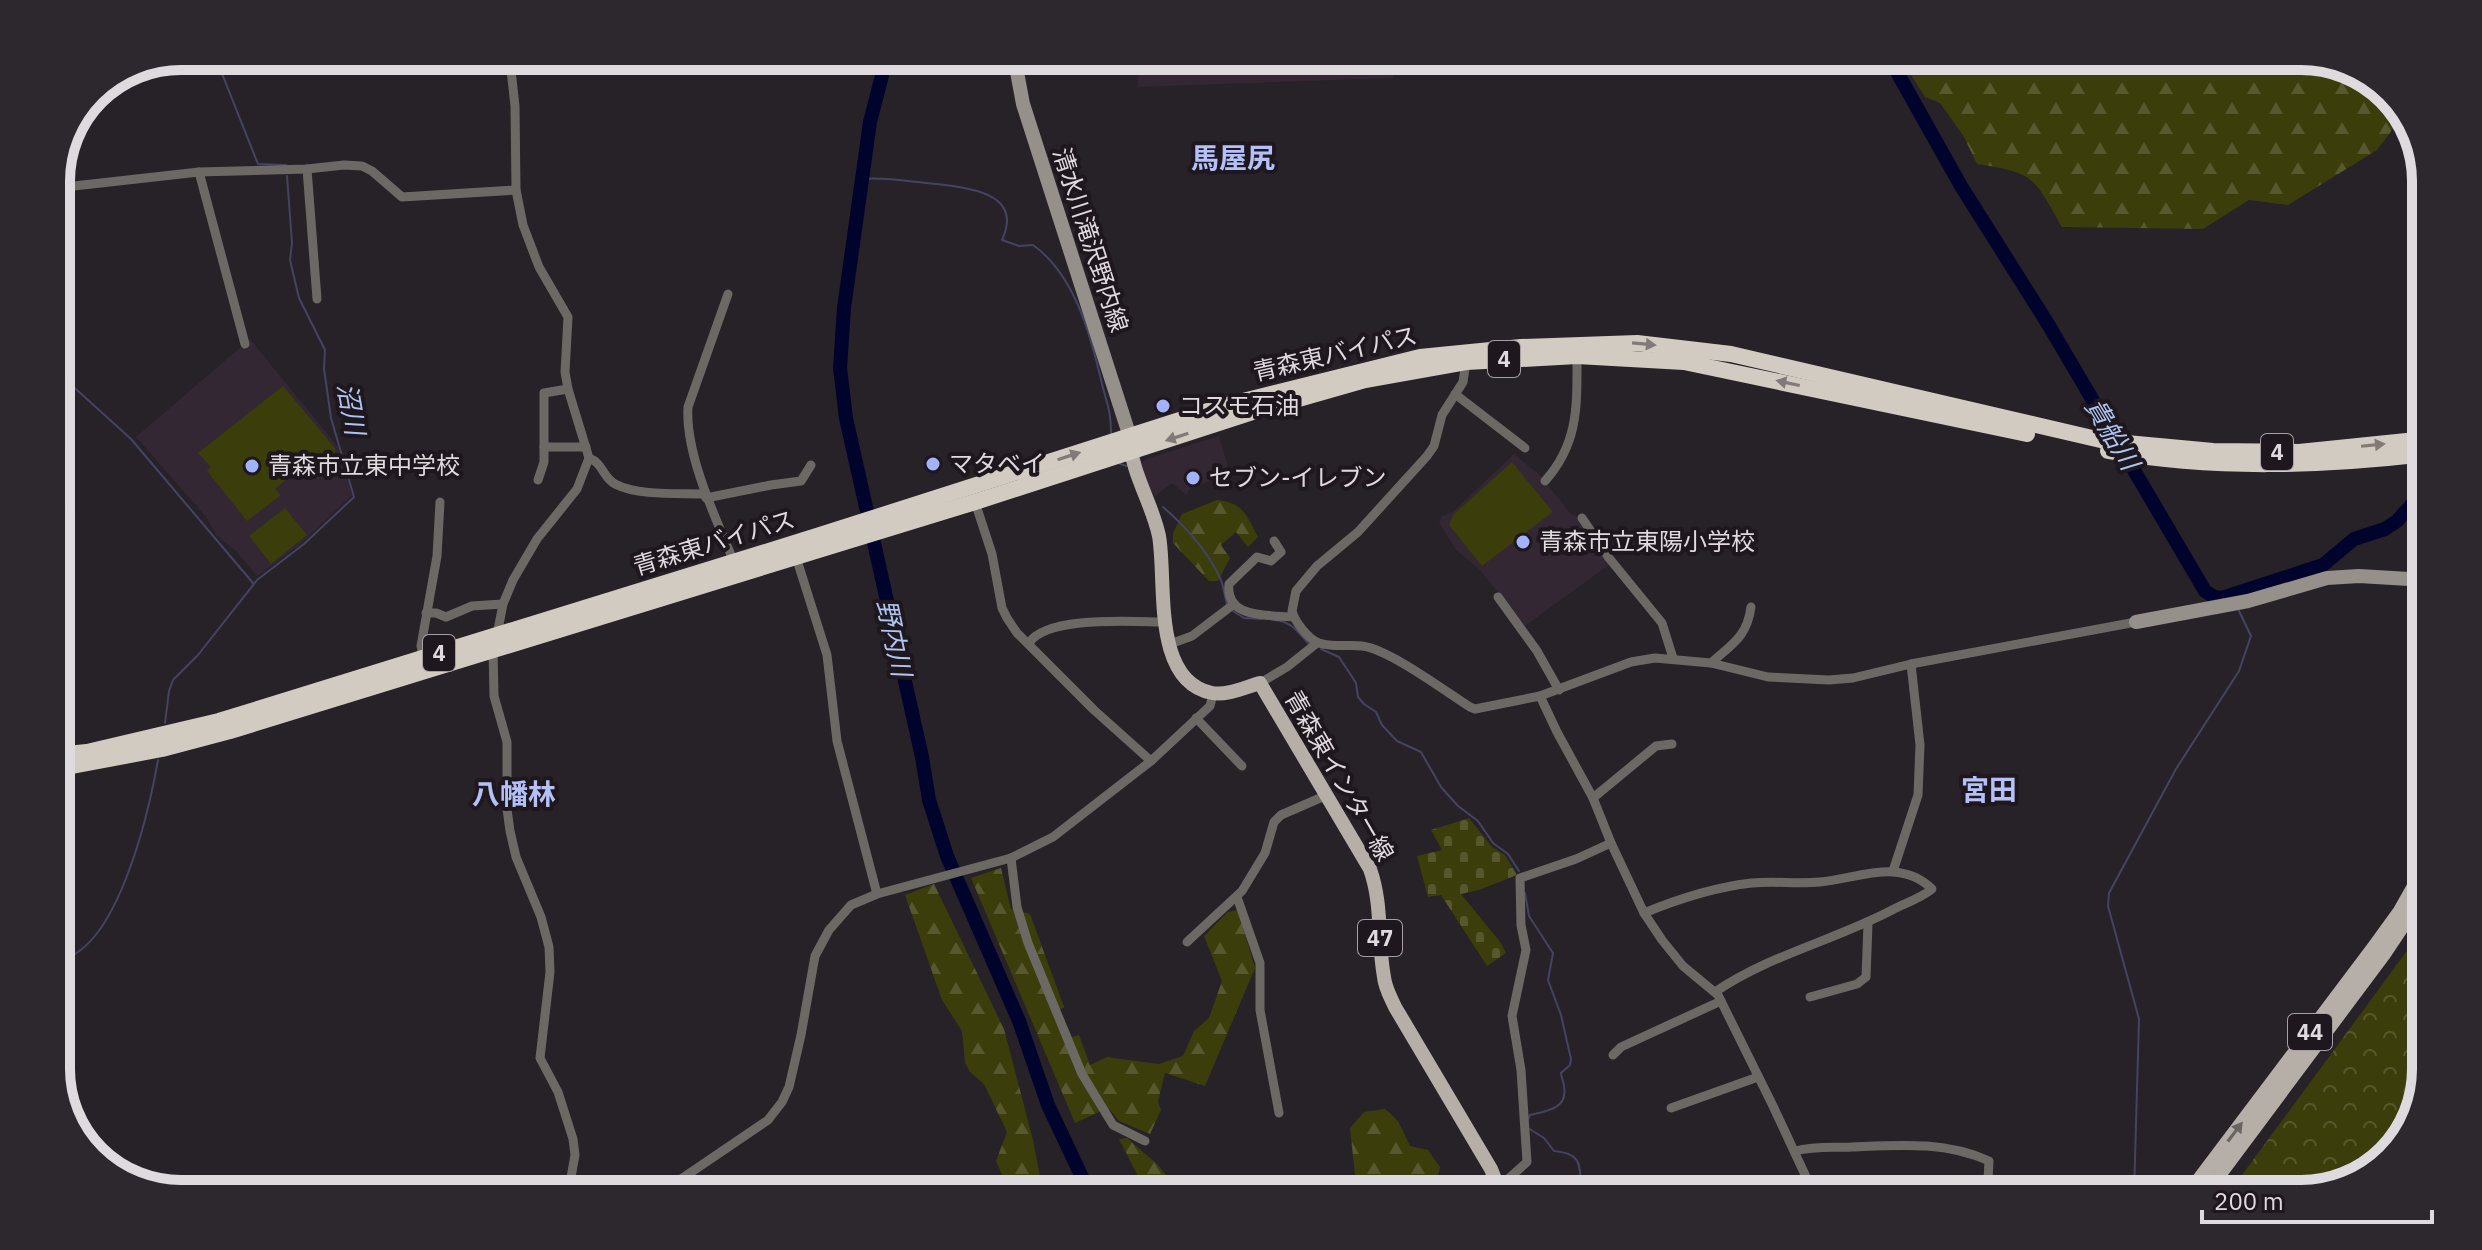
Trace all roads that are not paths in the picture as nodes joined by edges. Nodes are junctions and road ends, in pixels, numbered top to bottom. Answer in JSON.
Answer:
{"nodes":[{"id":1,"x":511,"y":70,"type":"edge"},
{"id":2,"x":1017,"y":70,"type":"edge"},
{"id":3,"x":307,"y":169,"type":"junction"},
{"id":4,"x":199,"y":172,"type":"junction"},
{"id":5,"x":70,"y":186,"type":"edge"},
{"id":6,"x":516,"y":190,"type":"junction"},
{"id":7,"x":728,"y":294,"type":"dead end"},
{"id":8,"x":317,"y":299,"type":"dead end"},
{"id":9,"x":245,"y":344,"type":"dead end"},
{"id":10,"x":1577,"y":356,"type":"junction"},
{"id":11,"x":1466,"y":362,"type":"junction"},
{"id":12,"x":568,"y":389,"type":"junction"},
{"id":13,"x":1455,"y":394,"type":"junction"},
{"id":14,"x":2412,"y":440,"type":"edge"},
{"id":15,"x":1130,"y":444,"type":"junction"},
{"id":16,"x":2108,"y":446,"type":"junction"},
{"id":17,"x":544,"y":447,"type":"junction"},
{"id":18,"x":586,"y":447,"type":"junction"},
{"id":19,"x":1525,"y":448,"type":"dead end"},
{"id":20,"x":2131,"y":449,"type":"junction"},
{"id":21,"x":2412,"y":455,"type":"edge"},
{"id":22,"x":589,"y":458,"type":"junction"},
{"id":23,"x":811,"y":465,"type":"dead end"},
{"id":24,"x":538,"y":480,"type":"dead end"},
{"id":25,"x":1545,"y":481,"type":"dead end"},
{"id":26,"x":705,"y":496,"type":"junction"},
{"id":27,"x":440,"y":502,"type":"dead end"},
{"id":28,"x":975,"y":502,"type":"junction"},
{"id":29,"x":913,"y":513,"type":"junction"},
{"id":30,"x":1582,"y":518,"type":"dead end"},
{"id":31,"x":1274,"y":541,"type":"dead end"},
{"id":32,"x":816,"y":544,"type":"junction"},
{"id":33,"x":796,"y":557,"type":"junction"},
{"id":34,"x":734,"y":562,"type":"junction"},
{"id":35,"x":2412,"y":579,"type":"edge"},
{"id":36,"x":1498,"y":597,"type":"dead end"},
{"id":37,"x":503,"y":604,"type":"junction"},
{"id":38,"x":1234,"y":604,"type":"junction"},
{"id":39,"x":1751,"y":607,"type":"dead end"},
{"id":40,"x":426,"y":613,"type":"junction"},
{"id":41,"x":1293,"y":617,"type":"junction"},
{"id":42,"x":1166,"y":622,"type":"junction"},
{"id":43,"x":2136,"y":622,"type":"joint"},
{"id":44,"x":495,"y":643,"type":"junction"},
{"id":45,"x":1029,"y":643,"type":"junction"},
{"id":46,"x":1317,"y":643,"type":"junction"},
{"id":47,"x":1170,"y":644,"type":"junction"},
{"id":48,"x":423,"y":657,"type":"junction"},
{"id":49,"x":1673,"y":658,"type":"junction"},
{"id":50,"x":1711,"y":663,"type":"junction"},
{"id":51,"x":1911,"y":664,"type":"junction"},
{"id":52,"x":1260,"y":683,"type":"junction"},
{"id":53,"x":1559,"y":690,"type":"junction"},
{"id":54,"x":1213,"y":694,"type":"junction"},
{"id":55,"x":1540,"y":696,"type":"junction"},
{"id":56,"x":1196,"y":718,"type":"junction"},
{"id":57,"x":1672,"y":744,"type":"dead end"},
{"id":58,"x":70,"y":753,"type":"edge"},
{"id":59,"x":1151,"y":761,"type":"junction"},
{"id":60,"x":70,"y":766,"type":"edge"},
{"id":61,"x":1242,"y":766,"type":"dead end"},
{"id":62,"x":1327,"y":795,"type":"junction"},
{"id":63,"x":1593,"y":798,"type":"junction"},
{"id":64,"x":1611,"y":843,"type":"junction"},
{"id":65,"x":1011,"y":858,"type":"junction"},
{"id":66,"x":1893,"y":871,"type":"junction"},
{"id":67,"x":2412,"y":890,"type":"edge"},
{"id":68,"x":877,"y":894,"type":"junction"},
{"id":69,"x":1237,"y":897,"type":"junction"},
{"id":70,"x":2412,"y":912,"type":"edge"},
{"id":71,"x":1644,"y":913,"type":"junction"},
{"id":72,"x":1868,"y":924,"type":"junction"},
{"id":73,"x":1187,"y":942,"type":"dead end"},
{"id":74,"x":1715,"y":992,"type":"junction"},
{"id":75,"x":1810,"y":997,"type":"dead end"},
{"id":76,"x":1721,"y":1001,"type":"junction"},
{"id":77,"x":2312,"y":1040,"type":"junction"},
{"id":78,"x":1613,"y":1055,"type":"dead end"},
{"id":79,"x":1758,"y":1077,"type":"junction"},
{"id":80,"x":1671,"y":1108,"type":"dead end"},
{"id":81,"x":1279,"y":1113,"type":"dead end"},
{"id":82,"x":1145,"y":1141,"type":"dead end"},
{"id":83,"x":1795,"y":1151,"type":"junction"},
{"id":84,"x":571,"y":1180,"type":"edge"},
{"id":85,"x":680,"y":1180,"type":"edge"},
{"id":86,"x":1494,"y":1180,"type":"edge"},
{"id":87,"x":1510,"y":1180,"type":"edge"},
{"id":88,"x":1808,"y":1180,"type":"edge"},
{"id":89,"x":1988,"y":1180,"type":"edge"},
{"id":90,"x":2199,"y":1180,"type":"edge"},
{"id":91,"x":2215,"y":1180,"type":"edge"}],
"edges":[{"from":1,"to":6,"type":"street"},
{"from":2,"to":15,"type":"main road","name":"清水川滝沢野内線"},
{"from":3,"to":4,"type":"street"},
{"from":3,"to":6,"type":"street"},
{"from":3,"to":8,"type":"street"},
{"from":4,"to":5,"type":"street"},
{"from":4,"to":9,"type":"street"},
{"from":6,"to":12,"type":"street"},
{"from":7,"to":26,"type":"street"},
{"from":10,"to":11,"type":"highway","name":"青森東バイパス","number":"4"},
{"from":16,"to":10,"type":"highway","name":"青森東バイパス","number":"4","one_way":true},
{"from":10,"to":25,"type":"street"},
{"from":11,"to":13,"type":"street"},
{"from":11,"to":15,"type":"highway","name":"青森東バイパス","number":"4","one_way":true},
{"from":12,"to":17,"type":"street"},
{"from":12,"to":18,"type":"street"},
{"from":13,"to":19,"type":"street"},
{"from":13,"to":41,"type":"street"},
{"from":20,"to":14,"type":"highway","name":"青森東バイパス","number":"4","one_way":true},
{"from":15,"to":16,"type":"highway","name":"青森東バイパス","number":"4","one_way":true},
{"from":15,"to":28,"type":"highway","name":"青森東バイパス","number":"4"},
{"from":29,"to":15,"type":"highway","name":"青森東バイパス","number":"4","one_way":true},
{"from":15,"to":42,"type":"main road"},
{"from":16,"to":20,"type":"highway","name":"青森東バイパス","number":"4"},
{"from":17,"to":18,"type":"street"},
{"from":17,"to":24,"type":"street"},
{"from":18,"to":22,"type":"street"},
{"from":20,"to":21,"type":"highway","name":"青森東バイパス","number":"4"},
{"from":22,"to":26,"type":"street"},
{"from":22,"to":37,"type":"street"},
{"from":23,"to":26,"type":"street"},
{"from":26,"to":34,"type":"street"},
{"from":27,"to":40,"type":"street"},
{"from":28,"to":29,"type":"highway","name":"青森東バイパス","number":"4"},
{"from":28,"to":45,"type":"street"},
{"from":29,"to":32,"type":"highway","name":"青森東バイパス","number":"4"},
{"from":30,"to":49,"type":"street"},
{"from":31,"to":38,"type":"street"},
{"from":32,"to":33,"type":"highway","name":"青森東バイパス","number":"4"},
{"from":32,"to":34,"type":"highway","name":"青森東バイパス","number":"4"},
{"from":33,"to":44,"type":"highway","name":"青森東バイパス","number":"4"},
{"from":33,"to":68,"type":"street"},
{"from":34,"to":44,"type":"highway","name":"青森東バイパス","number":"4"},
{"from":35,"to":43,"type":"main road"},
{"from":36,"to":53,"type":"street"},
{"from":37,"to":40,"type":"street"},
{"from":37,"to":44,"type":"street"},
{"from":38,"to":41,"type":"street"},
{"from":38,"to":47,"type":"street"},
{"from":39,"to":50,"type":"street"},
{"from":40,"to":48,"type":"street"},
{"from":41,"to":46,"type":"street"},
{"from":42,"to":45,"type":"street"},
{"from":42,"to":47,"type":"main road"},
{"from":43,"to":51,"type":"street"},
{"from":44,"to":48,"type":"highway","name":"青森東バイパス","number":"4"},
{"from":44,"to":60,"type":"highway","name":"青森東バイパス","number":"4"},
{"from":44,"to":84,"type":"street"},
{"from":45,"to":59,"type":"street"},
{"from":46,"to":52,"type":"street"},
{"from":46,"to":55,"type":"street"},
{"from":47,"to":54,"type":"main road"},
{"from":48,"to":58,"type":"highway","name":"青森東バイパス","number":"4"},
{"from":49,"to":50,"type":"street"},
{"from":49,"to":53,"type":"street"},
{"from":50,"to":51,"type":"street"},
{"from":51,"to":66,"type":"street"},
{"from":52,"to":54,"type":"main road","name":"青森東インター線"},
{"from":52,"to":62,"type":"main road","name":"青森東インター線","number":"47"},
{"from":53,"to":55,"type":"street"},
{"from":54,"to":56,"type":"street"},
{"from":55,"to":63,"type":"street"},
{"from":56,"to":59,"type":"street"},
{"from":56,"to":61,"type":"street"},
{"from":57,"to":63,"type":"street"},
{"from":59,"to":65,"type":"street"},
{"from":62,"to":69,"type":"street"},
{"from":62,"to":86,"type":"main road","name":"青森東インター線","number":"47"},
{"from":63,"to":64,"type":"street"},
{"from":64,"to":71,"type":"street"},
{"from":64,"to":87,"type":"street"},
{"from":65,"to":68,"type":"street"},
{"from":65,"to":82,"type":"street"},
{"from":66,"to":71,"type":"street"},
{"from":66,"to":72,"type":"street"},
{"from":67,"to":77,"type":"main road","number":"44"},
{"from":68,"to":85,"type":"street"},
{"from":69,"to":73,"type":"street"},
{"from":69,"to":81,"type":"street"},
{"from":70,"to":77,"type":"main road","number":"44"},
{"from":71,"to":74,"type":"street"},
{"from":72,"to":74,"type":"street"},
{"from":72,"to":75,"type":"street"},
{"from":74,"to":76,"type":"street"},
{"from":76,"to":78,"type":"street"},
{"from":76,"to":79,"type":"street"},
{"from":90,"to":77,"type":"main road","number":"44","one_way":true},
{"from":77,"to":91,"type":"main road","number":"44"},
{"from":79,"to":80,"type":"street"},
{"from":79,"to":83,"type":"street"},
{"from":83,"to":88,"type":"street"},
{"from":83,"to":89,"type":"street"}]}
